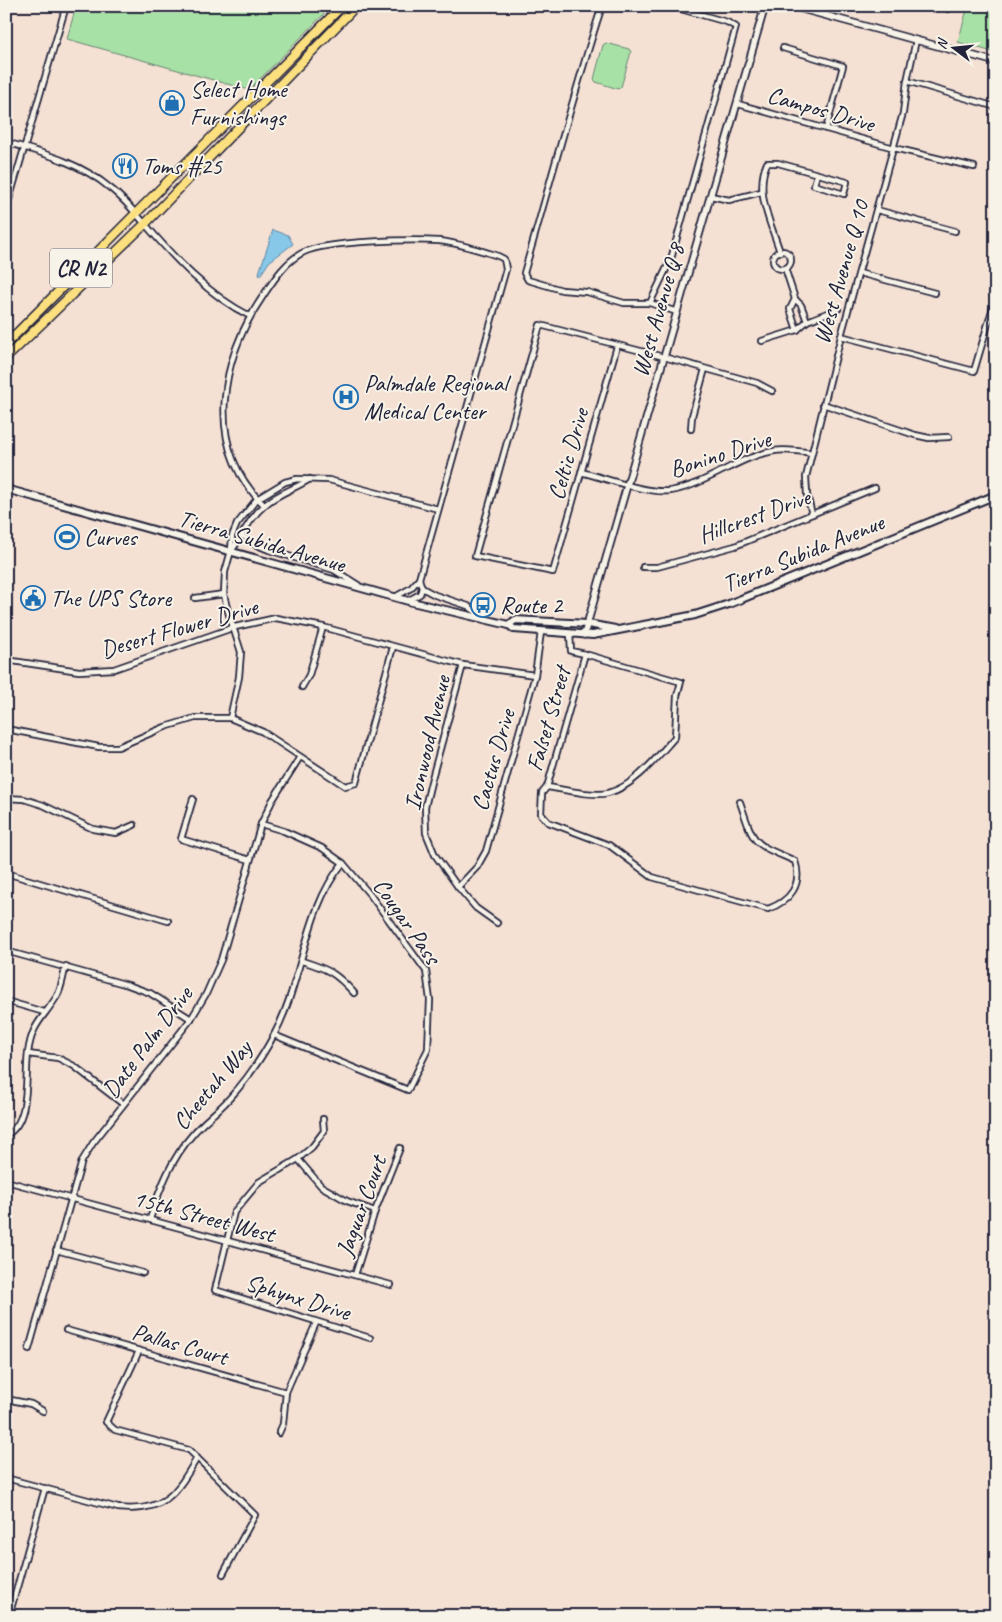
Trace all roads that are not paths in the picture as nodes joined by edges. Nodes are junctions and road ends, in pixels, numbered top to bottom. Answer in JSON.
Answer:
{"nodes":[{"id":1,"x":66,"y":6,"type":"edge"},
{"id":2,"x":342,"y":6,"type":"edge"},
{"id":3,"x":356,"y":6,"type":"edge"},
{"id":4,"x":602,"y":6,"type":"edge"},
{"id":5,"x":670,"y":6,"type":"edge"},
{"id":6,"x":765,"y":6,"type":"edge"},
{"id":7,"x":790,"y":6,"type":"edge"},
{"id":8,"x":804,"y":8,"type":"edge"},
{"id":9,"x":330,"y":17,"type":"junction"},
{"id":10,"x":338,"y":24,"type":"junction"},
{"id":11,"x":916,"y":40,"type":"junction"},
{"id":12,"x":783,"y":48,"type":"dead end"},
{"id":13,"x":996,"y":62,"type":"edge"},
{"id":14,"x":907,"y":81,"type":"junction"},
{"id":15,"x":738,"y":104,"type":"junction"},
{"id":16,"x":996,"y":107,"type":"edge"},
{"id":17,"x":826,"y":129,"type":"junction"},
{"id":18,"x":6,"y":142,"type":"edge"},
{"id":19,"x":24,"y":147,"type":"junction"},
{"id":20,"x":894,"y":148,"type":"junction"},
{"id":21,"x":974,"y":167,"type":"dead end"},
{"id":22,"x":817,"y":174,"type":"junction"},
{"id":23,"x":761,"y":192,"type":"junction"},
{"id":24,"x":711,"y":196,"type":"junction"},
{"id":25,"x":6,"y":210,"type":"edge"},
{"id":26,"x":877,"y":210,"type":"junction"},
{"id":27,"x":136,"y":212,"type":"junction"},
{"id":28,"x":144,"y":224,"type":"junction"},
{"id":29,"x":955,"y":231,"type":"dead end"},
{"id":30,"x":780,"y":252,"type":"junction"},
{"id":31,"x":785,"y":268,"type":"junction"},
{"id":32,"x":859,"y":273,"type":"junction"},
{"id":33,"x":935,"y":293,"type":"dead end"},
{"id":34,"x":996,"y":297,"type":"edge"},
{"id":35,"x":794,"y":299,"type":"junction"},
{"id":36,"x":650,"y":303,"type":"junction"},
{"id":37,"x":838,"y":309,"type":"dead end"},
{"id":38,"x":677,"y":312,"type":"junction"},
{"id":39,"x":250,"y":316,"type":"junction"},
{"id":40,"x":807,"y":321,"type":"junction"},
{"id":41,"x":797,"y":330,"type":"junction"},
{"id":42,"x":841,"y":336,"type":"junction"},
{"id":43,"x":762,"y":341,"type":"dead end"},
{"id":44,"x":6,"y":344,"type":"edge"},
{"id":45,"x":617,"y":346,"type":"junction"},
{"id":46,"x":664,"y":357,"type":"junction"},
{"id":47,"x":6,"y":358,"type":"edge"},
{"id":48,"x":705,"y":369,"type":"junction"},
{"id":49,"x":772,"y":391,"type":"dead end"},
{"id":50,"x":824,"y":404,"type":"junction"},
{"id":51,"x":691,"y":429,"type":"dead end"},
{"id":52,"x":949,"y":437,"type":"dead end"},
{"id":53,"x":812,"y":453,"type":"junction"},
{"id":54,"x":581,"y":472,"type":"junction"},
{"id":55,"x":310,"y":480,"type":"junction"},
{"id":56,"x":628,"y":484,"type":"junction"},
{"id":57,"x":875,"y":488,"type":"dead end"},
{"id":58,"x":6,"y":489,"type":"edge"},
{"id":59,"x":996,"y":495,"type":"edge"},
{"id":60,"x":258,"y":498,"type":"junction"},
{"id":61,"x":264,"y":505,"type":"junction"},
{"id":62,"x":438,"y":509,"type":"junction"},
{"id":63,"x":812,"y":514,"type":"junction"},
{"id":64,"x":243,"y":536,"type":"junction"},
{"id":65,"x":231,"y":552,"type":"junction"},
{"id":66,"x":643,"y":567,"type":"dead end"},
{"id":67,"x":419,"y":579,"type":"junction"},
{"id":68,"x":422,"y":588,"type":"junction"},
{"id":69,"x":364,"y":589,"type":"junction"},
{"id":70,"x":224,"y":594,"type":"junction"},
{"id":71,"x":395,"y":597,"type":"junction"},
{"id":72,"x":195,"y":598,"type":"dead end"},
{"id":73,"x":407,"y":601,"type":"junction"},
{"id":74,"x":487,"y":621,"type":"junction"},
{"id":75,"x":588,"y":624,"type":"junction"},
{"id":76,"x":509,"y":625,"type":"junction"},
{"id":77,"x":235,"y":627,"type":"junction"},
{"id":78,"x":322,"y":628,"type":"junction"},
{"id":79,"x":619,"y":629,"type":"junction"},
{"id":80,"x":541,"y":632,"type":"junction"},
{"id":81,"x":570,"y":634,"type":"junction"},
{"id":82,"x":584,"y":635,"type":"junction"},
{"id":83,"x":393,"y":647,"type":"junction"},
{"id":84,"x":585,"y":654,"type":"junction"},
{"id":85,"x":6,"y":660,"type":"edge"},
{"id":86,"x":463,"y":665,"type":"junction"},
{"id":87,"x":535,"y":675,"type":"junction"},
{"id":88,"x":302,"y":688,"type":"dead end"},
{"id":89,"x":230,"y":718,"type":"junction"},
{"id":90,"x":6,"y":728,"type":"edge"},
{"id":91,"x":300,"y":757,"type":"junction"},
{"id":92,"x":547,"y":786,"type":"junction"},
{"id":93,"x":6,"y":798,"type":"edge"},
{"id":94,"x":194,"y":799,"type":"dead end"},
{"id":95,"x":740,"y":802,"type":"dead end"},
{"id":96,"x":261,"y":824,"type":"junction"},
{"id":97,"x":134,"y":826,"type":"dead end"},
{"id":98,"x":250,"y":860,"type":"junction"},
{"id":99,"x":343,"y":863,"type":"junction"},
{"id":100,"x":6,"y":873,"type":"edge"},
{"id":101,"x":458,"y":887,"type":"junction"},
{"id":102,"x":168,"y":921,"type":"dead end"},
{"id":103,"x":497,"y":923,"type":"dead end"},
{"id":104,"x":6,"y":951,"type":"edge"},
{"id":105,"x":302,"y":961,"type":"junction"},
{"id":106,"x":66,"y":966,"type":"junction"},
{"id":107,"x":354,"y":994,"type":"dead end"},
{"id":108,"x":6,"y":1001,"type":"edge"},
{"id":109,"x":44,"y":1012,"type":"junction"},
{"id":110,"x":191,"y":1019,"type":"junction"},
{"id":111,"x":274,"y":1035,"type":"junction"},
{"id":112,"x":28,"y":1054,"type":"junction"},
{"id":113,"x":123,"y":1104,"type":"junction"},
{"id":114,"x":323,"y":1119,"type":"dead end"},
{"id":115,"x":6,"y":1135,"type":"edge"},
{"id":116,"x":400,"y":1148,"type":"dead end"},
{"id":117,"x":298,"y":1159,"type":"junction"},
{"id":118,"x":6,"y":1182,"type":"edge"},
{"id":119,"x":71,"y":1199,"type":"junction"},
{"id":120,"x":375,"y":1211,"type":"junction"},
{"id":121,"x":150,"y":1219,"type":"junction"},
{"id":122,"x":226,"y":1240,"type":"junction"},
{"id":123,"x":56,"y":1250,"type":"junction"},
{"id":124,"x":143,"y":1273,"type":"dead end"},
{"id":125,"x":355,"y":1275,"type":"junction"},
{"id":126,"x":391,"y":1285,"type":"dead end"},
{"id":127,"x":316,"y":1323,"type":"junction"},
{"id":128,"x":66,"y":1330,"type":"dead end"},
{"id":129,"x":370,"y":1338,"type":"dead end"},
{"id":130,"x":29,"y":1349,"type":"dead end"},
{"id":131,"x":139,"y":1351,"type":"junction"},
{"id":132,"x":286,"y":1392,"type":"junction"},
{"id":133,"x":6,"y":1399,"type":"edge"},
{"id":134,"x":43,"y":1411,"type":"dead end"},
{"id":135,"x":279,"y":1433,"type":"dead end"},
{"id":136,"x":197,"y":1458,"type":"junction"},
{"id":137,"x":6,"y":1478,"type":"edge"},
{"id":138,"x":45,"y":1488,"type":"junction"},
{"id":139,"x":223,"y":1574,"type":"dead end"},
{"id":140,"x":9,"y":1616,"type":"edge"}],
"edges":[{"from":1,"to":19,"type":"street"},
{"from":2,"to":9,"type":"main road","number":"CR N2"},
{"from":3,"to":10,"type":"main road","number":"CR N2"},
{"from":4,"to":36,"type":"street"},
{"from":5,"to":36,"type":"street"},
{"from":6,"to":15,"type":"street","name":"West Avenue Q 8"},
{"from":7,"to":8,"type":"street"},
{"from":8,"to":11,"type":"street"},
{"from":9,"to":10,"type":"main road"},
{"from":9,"to":27,"type":"main road","number":"CR N2"},
{"from":10,"to":28,"type":"main road","number":"CR N2"},
{"from":11,"to":13,"type":"street"},
{"from":11,"to":14,"type":"street","name":"West Avenue Q 10"},
{"from":12,"to":17,"type":"street"},
{"from":14,"to":16,"type":"street"},
{"from":14,"to":20,"type":"street","name":"West Avenue Q 10"},
{"from":15,"to":17,"type":"street","name":"Campos Drive"},
{"from":15,"to":24,"type":"street","name":"West Avenue Q 8"},
{"from":17,"to":20,"type":"street","name":"Campos Drive"},
{"from":18,"to":19,"type":"street"},
{"from":19,"to":25,"type":"street"},
{"from":19,"to":27,"type":"street"},
{"from":20,"to":21,"type":"street","name":"Campos Drive"},
{"from":20,"to":26,"type":"street","name":"West Avenue Q 10"},
{"from":22,"to":22,"type":"street"},
{"from":22,"to":23,"type":"street"},
{"from":23,"to":24,"type":"street"},
{"from":23,"to":30,"type":"street"},
{"from":24,"to":38,"type":"street","name":"West Avenue Q 8"},
{"from":26,"to":29,"type":"street"},
{"from":26,"to":32,"type":"street","name":"West Avenue Q 10"},
{"from":27,"to":28,"type":"street"},
{"from":27,"to":44,"type":"main road","number":"CR N2"},
{"from":28,"to":39,"type":"street"},
{"from":28,"to":47,"type":"main road","number":"CR N2"},
{"from":30,"to":31,"type":"street"},
{"from":30,"to":31,"type":"street"},
{"from":31,"to":35,"type":"street"},
{"from":32,"to":33,"type":"street"},
{"from":32,"to":42,"type":"street","name":"West Avenue Q 10"},
{"from":34,"to":42,"type":"street"},
{"from":35,"to":40,"type":"street"},
{"from":35,"to":41,"type":"street"},
{"from":36,"to":38,"type":"street"},
{"from":37,"to":40,"type":"street"},
{"from":38,"to":46,"type":"street","name":"West Avenue Q 8"},
{"from":39,"to":60,"type":"street"},
{"from":39,"to":62,"type":"street"},
{"from":40,"to":41,"type":"street"},
{"from":41,"to":43,"type":"street"},
{"from":42,"to":50,"type":"street","name":"West Avenue Q 10"},
{"from":45,"to":46,"type":"street"},
{"from":45,"to":54,"type":"street","name":"Celtic Drive"},
{"from":45,"to":54,"type":"street","name":"Celtic Drive"},
{"from":46,"to":48,"type":"street"},
{"from":46,"to":56,"type":"street","name":"West Avenue Q 8"},
{"from":48,"to":49,"type":"street"},
{"from":48,"to":51,"type":"street"},
{"from":50,"to":52,"type":"street"},
{"from":50,"to":53,"type":"street","name":"West Avenue Q 10"},
{"from":53,"to":56,"type":"street","name":"Bonino Drive"},
{"from":53,"to":63,"type":"street","name":"West Avenue Q 10"},
{"from":54,"to":56,"type":"street","name":"Bonino Drive"},
{"from":55,"to":60,"type":"street"},
{"from":55,"to":61,"type":"street"},
{"from":55,"to":62,"type":"street"},
{"from":56,"to":75,"type":"street","name":"West Avenue Q 8"},
{"from":57,"to":63,"type":"street","name":"Hillcrest Drive"},
{"from":58,"to":65,"type":"main road","name":"Tierra Subida Avenue"},
{"from":59,"to":79,"type":"main road","name":"Tierra Subida Avenue"},
{"from":60,"to":61,"type":"street"},
{"from":60,"to":65,"type":"street"},
{"from":61,"to":64,"type":"street"},
{"from":62,"to":67,"type":"street"},
{"from":63,"to":66,"type":"street","name":"Hillcrest Drive"},
{"from":64,"to":65,"type":"street"},
{"from":64,"to":69,"type":"street"},
{"from":65,"to":69,"type":"main road","name":"Tierra Subida Avenue"},
{"from":65,"to":70,"type":"street"},
{"from":67,"to":68,"type":"street"},
{"from":67,"to":71,"type":"street"},
{"from":68,"to":73,"type":"street"},
{"from":68,"to":74,"type":"street"},
{"from":69,"to":71,"type":"main road","name":"Tierra Subida Avenue"},
{"from":70,"to":72,"type":"street"},
{"from":70,"to":77,"type":"street"},
{"from":71,"to":73,"type":"main road","name":"Tierra Subida Avenue"},
{"from":73,"to":74,"type":"main road","name":"Tierra Subida Avenue"},
{"from":74,"to":76,"type":"main road","name":"Tierra Subida Avenue"},
{"from":75,"to":76,"type":"main road","name":"Tierra Subida Avenue"},
{"from":75,"to":79,"type":"main road","name":"Tierra Subida Avenue"},
{"from":75,"to":82,"type":"street","name":"West Avenue Q 8"},
{"from":76,"to":80,"type":"main road","name":"Tierra Subida Avenue"},
{"from":77,"to":78,"type":"street","name":"Desert Flower Drive"},
{"from":77,"to":85,"type":"street","name":"Desert Flower Drive"},
{"from":77,"to":89,"type":"street"},
{"from":78,"to":83,"type":"street","name":"Desert Flower Drive"},
{"from":78,"to":88,"type":"street"},
{"from":79,"to":82,"type":"main road","name":"Tierra Subida Avenue"},
{"from":80,"to":81,"type":"main road","name":"Tierra Subida Avenue"},
{"from":80,"to":87,"type":"street","name":"Cactus Drive"},
{"from":81,"to":82,"type":"main road","name":"Tierra Subida Avenue"},
{"from":81,"to":84,"type":"street"},
{"from":83,"to":86,"type":"street","name":"Desert Flower Drive"},
{"from":83,"to":91,"type":"street"},
{"from":84,"to":92,"type":"street","name":"Falset Street"},
{"from":84,"to":92,"type":"street","name":"Falset Street"},
{"from":86,"to":87,"type":"street","name":"Desert Flower Drive"},
{"from":86,"to":101,"type":"street","name":"Ironwood Avenue"},
{"from":87,"to":101,"type":"street","name":"Cactus Drive"},
{"from":89,"to":90,"type":"street"},
{"from":89,"to":91,"type":"street"},
{"from":91,"to":96,"type":"street","name":"Date Palm Drive"},
{"from":92,"to":95,"type":"street"},
{"from":93,"to":97,"type":"street"},
{"from":94,"to":98,"type":"street"},
{"from":96,"to":98,"type":"street","name":"Date Palm Drive"},
{"from":96,"to":99,"type":"street","name":"Cougar Pass"},
{"from":98,"to":110,"type":"street","name":"Date Palm Drive"},
{"from":99,"to":105,"type":"street","name":"Cheetah Way"},
{"from":99,"to":111,"type":"street","name":"Cougar Pass"},
{"from":100,"to":102,"type":"street"},
{"from":101,"to":103,"type":"street","name":"Ironwood Avenue"},
{"from":104,"to":106,"type":"street"},
{"from":105,"to":107,"type":"street"},
{"from":105,"to":111,"type":"street","name":"Cheetah Way"},
{"from":106,"to":109,"type":"street"},
{"from":106,"to":110,"type":"street"},
{"from":108,"to":109,"type":"street"},
{"from":109,"to":112,"type":"street"},
{"from":110,"to":113,"type":"street","name":"Date Palm Drive"},
{"from":111,"to":121,"type":"street","name":"Cheetah Way"},
{"from":112,"to":113,"type":"street"},
{"from":112,"to":115,"type":"street"},
{"from":113,"to":119,"type":"street","name":"Date Palm Drive"},
{"from":114,"to":117,"type":"street"},
{"from":116,"to":120,"type":"street","name":"Jaguar Court"},
{"from":117,"to":120,"type":"street"},
{"from":117,"to":122,"type":"street"},
{"from":118,"to":119,"type":"street","name":"15th Street West"},
{"from":119,"to":121,"type":"street","name":"15th Street West"},
{"from":119,"to":123,"type":"street","name":"Date Palm Drive"},
{"from":120,"to":125,"type":"street","name":"Jaguar Court"},
{"from":121,"to":122,"type":"street","name":"15th Street West"},
{"from":122,"to":125,"type":"street","name":"15th Street West"},
{"from":122,"to":127,"type":"street","name":"Sphynx Drive"},
{"from":123,"to":124,"type":"street"},
{"from":123,"to":130,"type":"street","name":"Date Palm Drive"},
{"from":125,"to":126,"type":"street","name":"15th Street West"},
{"from":127,"to":129,"type":"street","name":"Sphynx Drive"},
{"from":127,"to":132,"type":"street"},
{"from":128,"to":131,"type":"street","name":"Pallas Court"},
{"from":131,"to":132,"type":"street","name":"Pallas Court"},
{"from":131,"to":136,"type":"street"},
{"from":132,"to":135,"type":"street"},
{"from":133,"to":134,"type":"street"},
{"from":136,"to":138,"type":"street"},
{"from":136,"to":139,"type":"street"},
{"from":137,"to":138,"type":"street"},
{"from":138,"to":140,"type":"street"}]}
